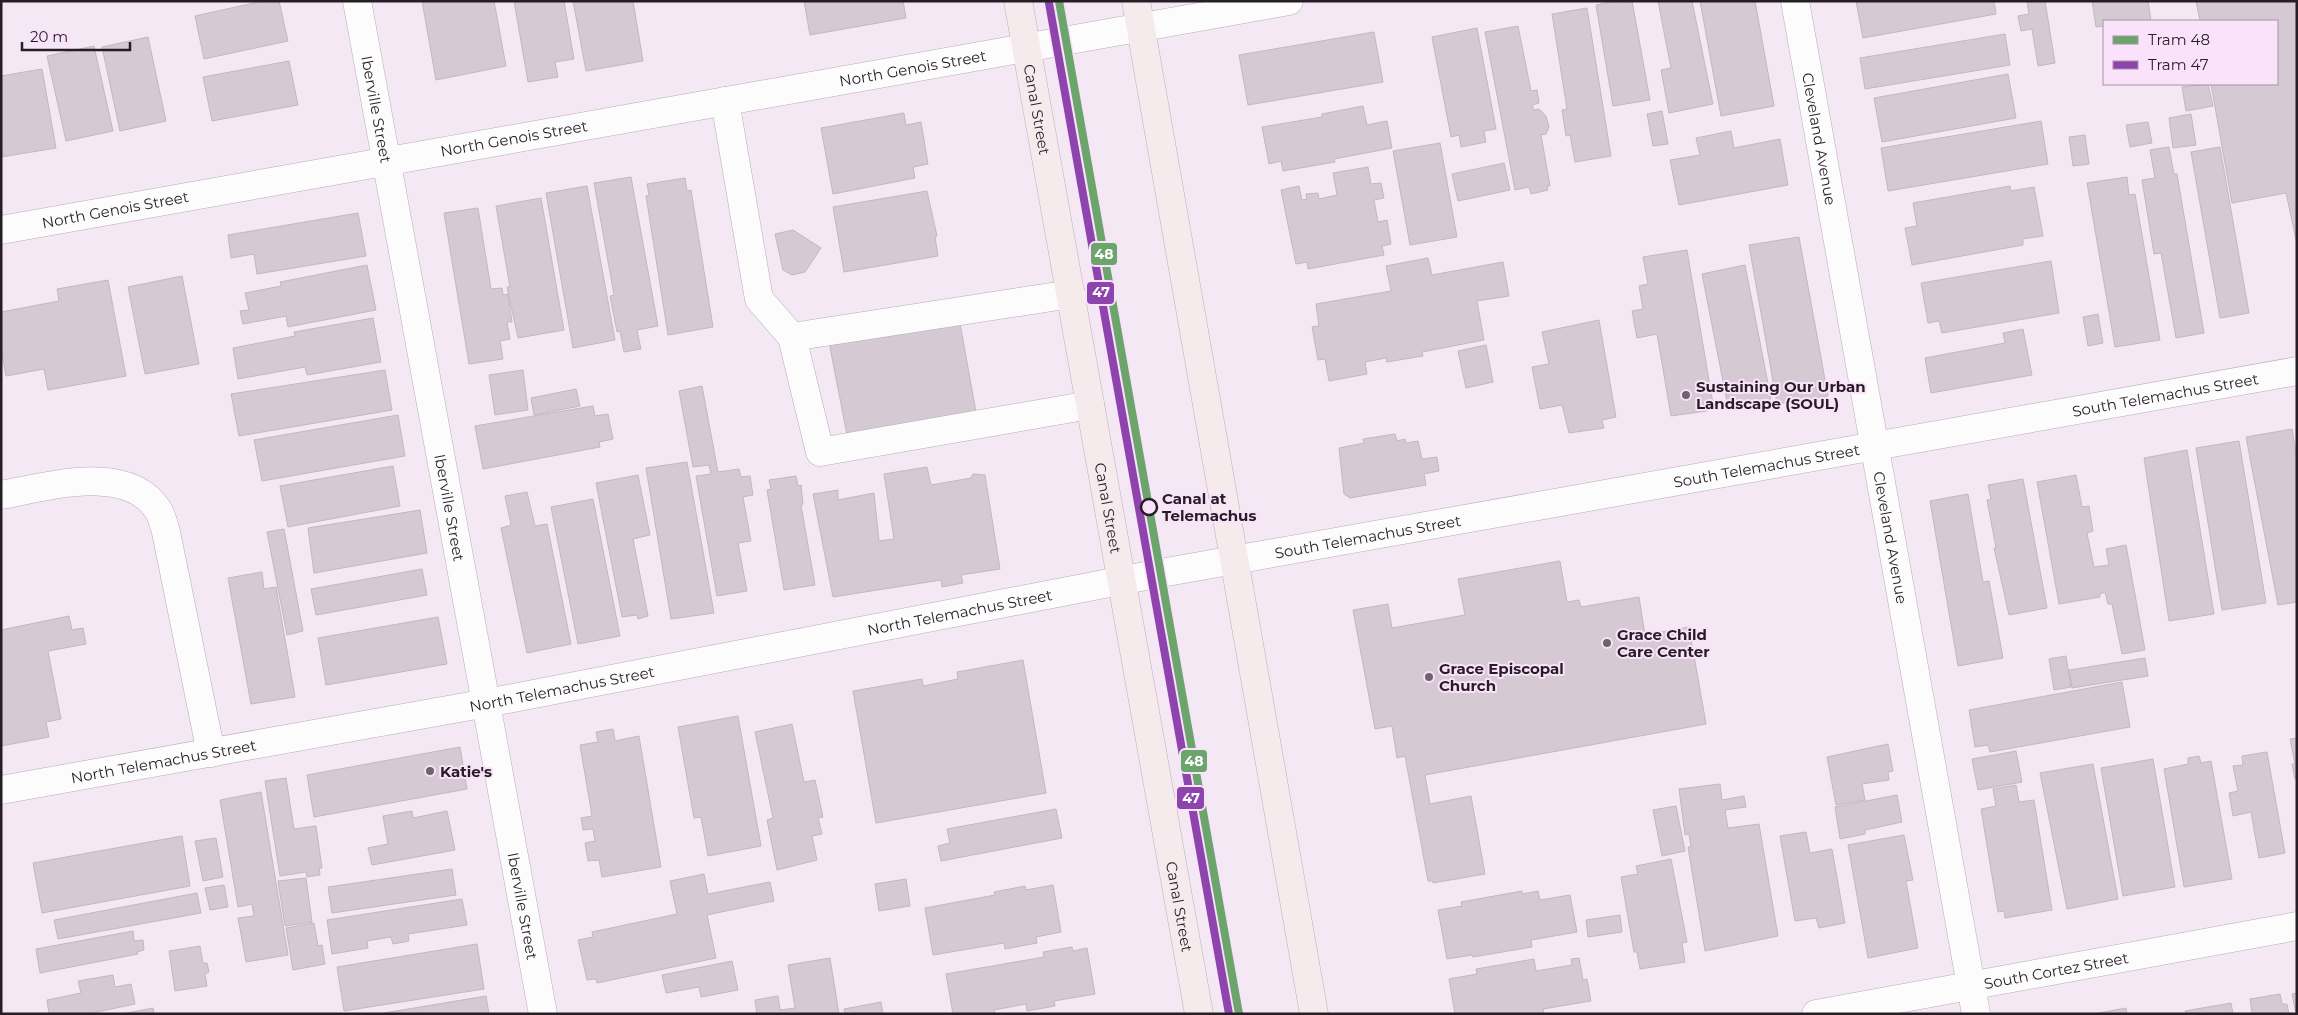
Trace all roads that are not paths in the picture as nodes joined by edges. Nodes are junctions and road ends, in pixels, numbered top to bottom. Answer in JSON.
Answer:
{"nodes":[{"id":1,"x":357,"y":1,"type":"edge"},
{"id":2,"x":1018,"y":1,"type":"edge"},
{"id":3,"x":1136,"y":1,"type":"edge"},
{"id":4,"x":1289,"y":1,"type":"edge"},
{"id":5,"x":1795,"y":1,"type":"edge"},
{"id":6,"x":1140,"y":28,"type":"junction"},
{"id":7,"x":1027,"y":50,"type":"junction"},
{"id":8,"x":724,"y":101,"type":"junction"},
{"id":9,"x":387,"y":159,"type":"junction"},
{"id":10,"x":1,"y":230,"type":"edge"},
{"id":11,"x":1071,"y":294,"type":"junction"},
{"id":12,"x":792,"y":338,"type":"junction"},
{"id":13,"x":2297,"y":371,"type":"edge"},
{"id":14,"x":1090,"y":405,"type":"junction"},
{"id":15,"x":1875,"y":445,"type":"junction"},
{"id":16,"x":1,"y":495,"type":"edge"},
{"id":17,"x":1235,"y":560,"type":"junction"},
{"id":18,"x":1122,"y":581,"type":"junction"},
{"id":19,"x":486,"y":703,"type":"junction"},
{"id":20,"x":211,"y":753,"type":"junction"},
{"id":21,"x":1,"y":790,"type":"edge"},
{"id":22,"x":2297,"y":926,"type":"edge"},
{"id":23,"x":1971,"y":985,"type":"junction"},
{"id":24,"x":543,"y":1014,"type":"edge"},
{"id":25,"x":1199,"y":1014,"type":"edge"},
{"id":26,"x":1314,"y":1014,"type":"edge"},
{"id":27,"x":1816,"y":1014,"type":"edge"},
{"id":28,"x":1976,"y":1014,"type":"edge"}],
"edges":[{"from":1,"to":9,"type":"street","name":"Iberville Street"},
{"from":2,"to":7,"type":"main road","name":"Canal Street"},
{"from":3,"to":6,"type":"main road"},
{"from":4,"to":6,"type":"street","name":"North Genois Street"},
{"from":5,"to":15,"type":"street","name":"Cleveland Avenue"},
{"from":6,"to":7,"type":"street","name":"North Genois Street"},
{"from":6,"to":17,"type":"main road"},
{"from":7,"to":8,"type":"street","name":"North Genois Street"},
{"from":7,"to":11,"type":"main road","name":"Canal Street"},
{"from":8,"to":9,"type":"street","name":"North Genois Street"},
{"from":8,"to":12,"type":"street"},
{"from":9,"to":10,"type":"street","name":"North Genois Street"},
{"from":9,"to":19,"type":"street","name":"Iberville Street"},
{"from":11,"to":12,"type":"street"},
{"from":11,"to":14,"type":"main road","name":"Canal Street"},
{"from":12,"to":14,"type":"street"},
{"from":13,"to":15,"type":"street","name":"South Telemachus Street"},
{"from":14,"to":18,"type":"main road","name":"Canal Street"},
{"from":15,"to":17,"type":"street","name":"South Telemachus Street"},
{"from":15,"to":23,"type":"street","name":"Cleveland Avenue"},
{"from":16,"to":20,"type":"street"},
{"from":17,"to":18,"type":"street","name":"South Telemachus Street"},
{"from":17,"to":26,"type":"main road"},
{"from":18,"to":19,"type":"street","name":"North Telemachus Street"},
{"from":18,"to":25,"type":"main road","name":"Canal Street"},
{"from":19,"to":20,"type":"street","name":"North Telemachus Street"},
{"from":19,"to":24,"type":"street","name":"Iberville Street"},
{"from":20,"to":21,"type":"street","name":"North Telemachus Street"},
{"from":22,"to":23,"type":"street","name":"South Cortez Street"},
{"from":23,"to":27,"type":"street","name":"South Cortez Street"},
{"from":23,"to":28,"type":"street","name":"Cleveland Avenue"}]}
